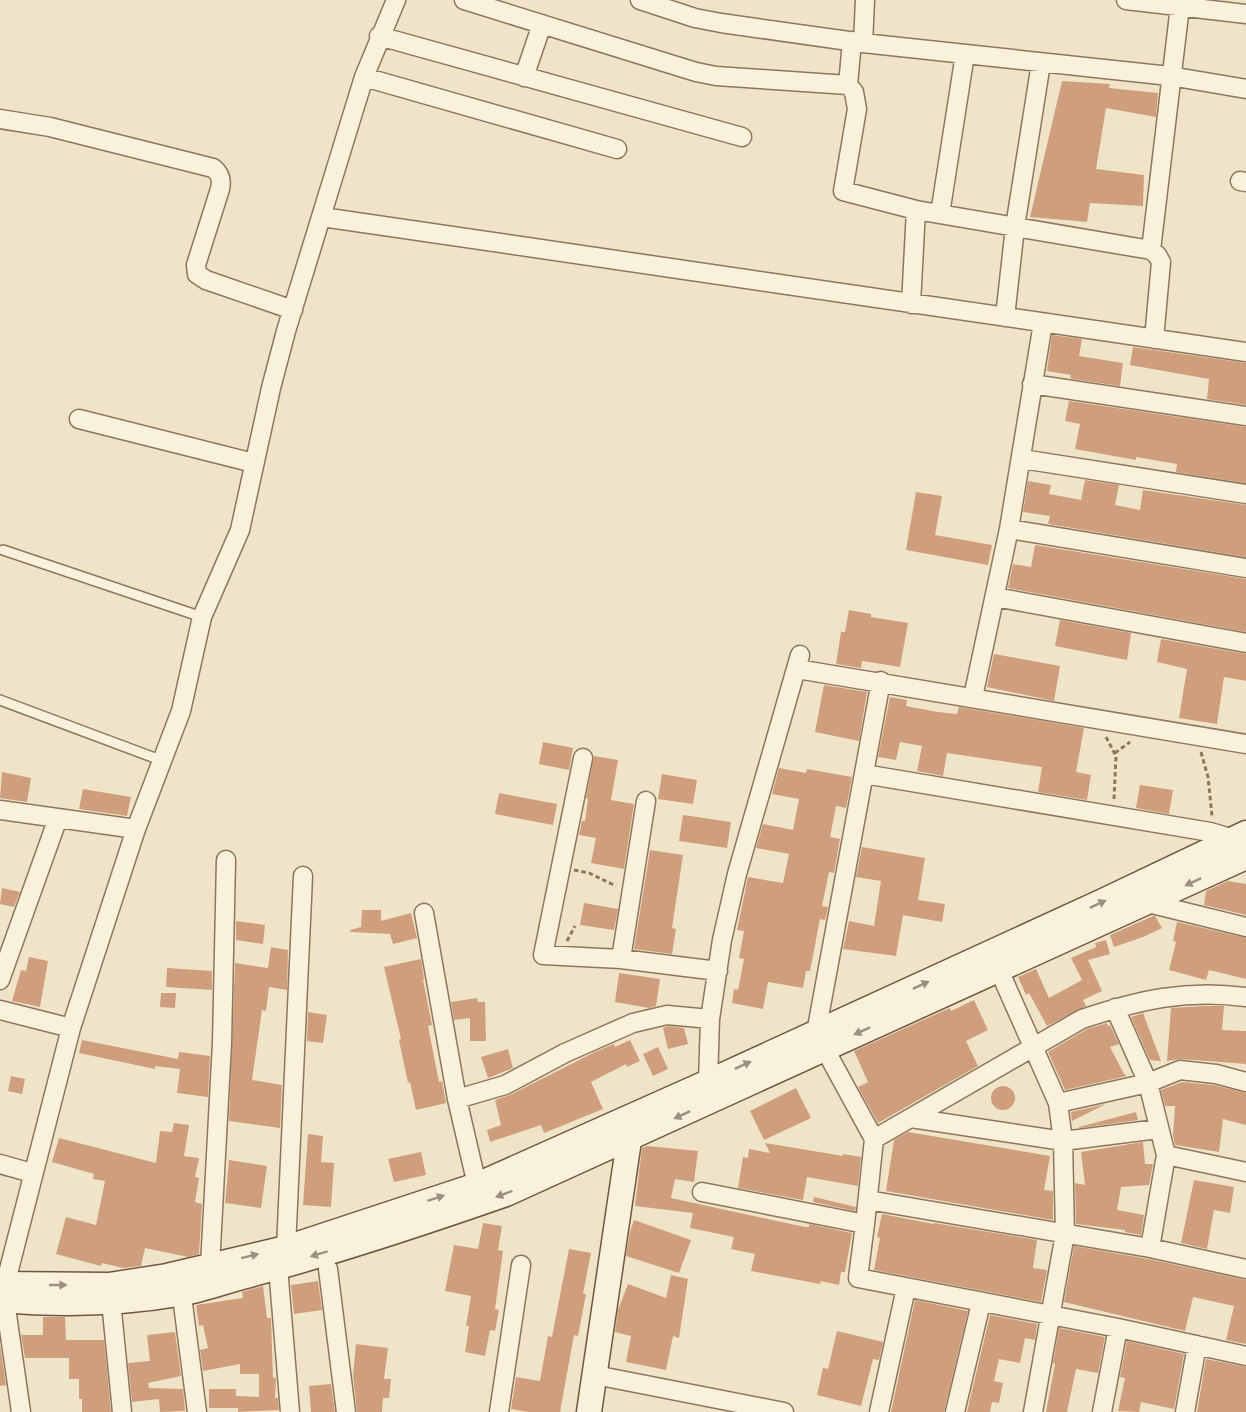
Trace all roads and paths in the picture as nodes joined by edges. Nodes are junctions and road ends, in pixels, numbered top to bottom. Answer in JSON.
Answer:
{"nodes":[{"id":1,"x":396,"y":0,"type":"edge"},
{"id":2,"x":464,"y":0,"type":"edge"},
{"id":3,"x":640,"y":0,"type":"edge"},
{"id":4,"x":865,"y":0,"type":"edge"},
{"id":5,"x":1126,"y":0,"type":"edge"},
{"id":6,"x":1180,"y":6,"type":"junction"},
{"id":7,"x":1246,"y":14,"type":"edge"},
{"id":8,"x":542,"y":24,"type":"junction"},
{"id":9,"x":380,"y":36,"type":"junction"},
{"id":10,"x":857,"y":42,"type":"junction"},
{"id":11,"x":966,"y":54,"type":"junction"},
{"id":12,"x":1041,"y":63,"type":"junction"},
{"id":13,"x":1170,"y":76,"type":"junction"},
{"id":14,"x":364,"y":77,"type":"junction"},
{"id":15,"x":524,"y":77,"type":"junction"},
{"id":16,"x":848,"y":85,"type":"junction"},
{"id":17,"x":1246,"y":89,"type":"edge"},
{"id":18,"x":0,"y":119,"type":"edge"},
{"id":19,"x":742,"y":137,"type":"dead end"},
{"id":20,"x":617,"y":149,"type":"dead end"},
{"id":21,"x":916,"y":210,"type":"junction"},
{"id":22,"x":940,"y":214,"type":"junction"},
{"id":23,"x":322,"y":217,"type":"junction"},
{"id":24,"x":1015,"y":227,"type":"junction"},
{"id":25,"x":1151,"y":250,"type":"junction"},
{"id":26,"x":911,"y":304,"type":"junction"},
{"id":27,"x":292,"y":310,"type":"junction"},
{"id":28,"x":1005,"y":317,"type":"junction"},
{"id":29,"x":1042,"y":323,"type":"junction"},
{"id":30,"x":1154,"y":339,"type":"junction"},
{"id":31,"x":1246,"y":352,"type":"edge"},
{"id":32,"x":1032,"y":384,"type":"junction"},
{"id":33,"x":1246,"y":416,"type":"edge"},
{"id":34,"x":79,"y":419,"type":"dead end"},
{"id":35,"x":1022,"y":459,"type":"junction"},
{"id":36,"x":254,"y":463,"type":"junction"},
{"id":37,"x":1246,"y":494,"type":"edge"},
{"id":38,"x":1009,"y":529,"type":"junction"},
{"id":39,"x":3,"y":550,"type":"dead end"},
{"id":40,"x":1246,"y":568,"type":"edge"},
{"id":41,"x":995,"y":597,"type":"junction"},
{"id":42,"x":202,"y":616,"type":"junction"},
{"id":43,"x":1246,"y":643,"type":"edge"},
{"id":44,"x":881,"y":681,"type":"junction"},
{"id":45,"x":974,"y":697,"type":"junction"},
{"id":46,"x":0,"y":700,"type":"edge"},
{"id":47,"x":1089,"y":717,"type":"junction"},
{"id":48,"x":1192,"y":735,"type":"junction"},
{"id":49,"x":1246,"y":744,"type":"edge"},
{"id":50,"x":583,"y":758,"type":"dead end"},
{"id":51,"x":163,"y":761,"type":"junction"},
{"id":52,"x":864,"y":774,"type":"junction"},
{"id":53,"x":646,"y":801,"type":"dead end"},
{"id":54,"x":1,"y":812,"type":"edge"},
{"id":55,"x":1112,"y":815,"type":"junction"},
{"id":56,"x":58,"y":818,"type":"junction"},
{"id":57,"x":136,"y":829,"type":"junction"},
{"id":58,"x":1210,"y":832,"type":"junction"},
{"id":59,"x":1242,"y":843,"type":"edge"},
{"id":60,"x":226,"y":860,"type":"dead end"},
{"id":61,"x":561,"y":867,"type":"junction"},
{"id":62,"x":303,"y":876,"type":"dead end"},
{"id":63,"x":618,"y":887,"type":"dead end"},
{"id":64,"x":1148,"y":903,"type":"junction"},
{"id":65,"x":424,"y":913,"type":"dead end"},
{"id":66,"x":1246,"y":927,"type":"edge"},
{"id":67,"x":621,"y":959,"type":"junction"},
{"id":68,"x":999,"y":970,"type":"junction"},
{"id":69,"x":718,"y":971,"type":"junction"},
{"id":70,"x":0,"y":980,"type":"edge"},
{"id":71,"x":1246,"y":997,"type":"edge"},
{"id":72,"x":1115,"y":1008,"type":"junction"},
{"id":73,"x":0,"y":1010,"type":"edge"},
{"id":74,"x":710,"y":1019,"type":"junction"},
{"id":75,"x":70,"y":1028,"type":"junction"},
{"id":76,"x":820,"y":1041,"type":"junction"},
{"id":77,"x":1032,"y":1049,"type":"junction"},
{"id":78,"x":708,"y":1082,"type":"junction"},
{"id":79,"x":1246,"y":1082,"type":"edge"},
{"id":80,"x":1148,"y":1083,"type":"junction"},
{"id":81,"x":457,"y":1099,"type":"junction"},
{"id":82,"x":1058,"y":1103,"type":"junction"},
{"id":83,"x":911,"y":1118,"type":"junction"},
{"id":84,"x":631,"y":1127,"type":"junction"},
{"id":85,"x":1158,"y":1129,"type":"junction"},
{"id":86,"x":874,"y":1139,"type":"junction"},
{"id":87,"x":1063,"y":1141,"type":"junction"},
{"id":88,"x":1166,"y":1155,"type":"junction"},
{"id":89,"x":0,"y":1164,"type":"edge"},
{"id":90,"x":1246,"y":1172,"type":"edge"},
{"id":91,"x":32,"y":1173,"type":"junction"},
{"id":92,"x":477,"y":1185,"type":"junction"},
{"id":93,"x":702,"y":1192,"type":"dead end"},
{"id":94,"x":868,"y":1200,"type":"junction"},
{"id":95,"x":865,"y":1224,"type":"junction"},
{"id":96,"x":1065,"y":1234,"type":"junction"},
{"id":97,"x":1150,"y":1248,"type":"junction"},
{"id":98,"x":282,"y":1257,"type":"junction"},
{"id":99,"x":521,"y":1265,"type":"dead end"},
{"id":100,"x":210,"y":1266,"type":"junction"},
{"id":101,"x":328,"y":1269,"type":"dead end"},
{"id":102,"x":1246,"y":1269,"type":"edge"},
{"id":103,"x":180,"y":1284,"type":"junction"},
{"id":104,"x":906,"y":1288,"type":"junction"},
{"id":105,"x":2,"y":1293,"type":"edge"},
{"id":106,"x":111,"y":1301,"type":"junction"},
{"id":107,"x":981,"y":1303,"type":"junction"},
{"id":108,"x":1051,"y":1316,"type":"junction"},
{"id":109,"x":1118,"y":1328,"type":"junction"},
{"id":110,"x":1197,"y":1345,"type":"junction"},
{"id":111,"x":1246,"y":1356,"type":"edge"},
{"id":112,"x":595,"y":1375,"type":"junction"},
{"id":113,"x":21,"y":1412,"type":"edge"},
{"id":114,"x":122,"y":1412,"type":"edge"},
{"id":115,"x":197,"y":1412,"type":"edge"},
{"id":116,"x":290,"y":1412,"type":"edge"},
{"id":117,"x":346,"y":1412,"type":"edge"},
{"id":118,"x":499,"y":1412,"type":"edge"},
{"id":119,"x":589,"y":1412,"type":"edge"},
{"id":120,"x":784,"y":1412,"type":"edge"},
{"id":121,"x":879,"y":1412,"type":"edge"},
{"id":122,"x":955,"y":1412,"type":"edge"},
{"id":123,"x":1033,"y":1412,"type":"edge"},
{"id":124,"x":1102,"y":1412,"type":"edge"},
{"id":125,"x":1185,"y":1412,"type":"edge"}],
"edges":[{"from":1,"to":9,"type":"street"},
{"from":2,"to":8,"type":"street"},
{"from":3,"to":10,"type":"street"},
{"from":4,"to":10,"type":"street"},
{"from":5,"to":6,"type":"street"},
{"from":6,"to":7,"type":"street"},
{"from":6,"to":13,"type":"street"},
{"from":8,"to":15,"type":"street"},
{"from":8,"to":16,"type":"street"},
{"from":9,"to":14,"type":"street"},
{"from":9,"to":15,"type":"street"},
{"from":10,"to":11,"type":"street"},
{"from":10,"to":16,"type":"street"},
{"from":11,"to":12,"type":"street"},
{"from":11,"to":22,"type":"street"},
{"from":12,"to":13,"type":"street"},
{"from":12,"to":24,"type":"street"},
{"from":13,"to":17,"type":"street"},
{"from":13,"to":25,"type":"street"},
{"from":14,"to":20,"type":"street"},
{"from":14,"to":23,"type":"street"},
{"from":15,"to":19,"type":"street"},
{"from":16,"to":21,"type":"street"},
{"from":18,"to":27,"type":"street"},
{"from":21,"to":22,"type":"street"},
{"from":21,"to":26,"type":"street"},
{"from":22,"to":24,"type":"street"},
{"from":23,"to":26,"type":"street"},
{"from":23,"to":27,"type":"street"},
{"from":24,"to":25,"type":"street"},
{"from":24,"to":28,"type":"street"},
{"from":25,"to":30,"type":"street"},
{"from":26,"to":28,"type":"street"},
{"from":27,"to":36,"type":"street"},
{"from":28,"to":29,"type":"street"},
{"from":29,"to":30,"type":"street"},
{"from":29,"to":32,"type":"street"},
{"from":30,"to":31,"type":"street"},
{"from":32,"to":33,"type":"street"},
{"from":32,"to":35,"type":"street"},
{"from":34,"to":36,"type":"street"},
{"from":35,"to":37,"type":"street"},
{"from":35,"to":38,"type":"street"},
{"from":36,"to":42,"type":"street"},
{"from":38,"to":40,"type":"street"},
{"from":38,"to":41,"type":"street"},
{"from":39,"to":42,"type":"lane"},
{"from":41,"to":43,"type":"street"},
{"from":41,"to":45,"type":"street"},
{"from":42,"to":51,"type":"street"},
{"from":44,"to":45,"type":"street"},
{"from":44,"to":52,"type":"street"},
{"from":44,"to":69,"type":"street"},
{"from":45,"to":47,"type":"street"},
{"from":46,"to":51,"type":"lane"},
{"from":47,"to":48,"type":"street"},
{"from":47,"to":55,"type":"path"},
{"from":48,"to":49,"type":"street"},
{"from":48,"to":58,"type":"path"},
{"from":50,"to":61,"type":"street"},
{"from":51,"to":57,"type":"street"},
{"from":52,"to":55,"type":"street"},
{"from":52,"to":76,"type":"street"},
{"from":53,"to":67,"type":"street"},
{"from":54,"to":56,"type":"street"},
{"from":55,"to":58,"type":"street"},
{"from":56,"to":57,"type":"street"},
{"from":56,"to":70,"type":"street"},
{"from":57,"to":75,"type":"street"},
{"from":58,"to":59,"type":"street"},
{"from":59,"to":64,"type":"main road","one_way":true},
{"from":76,"to":59,"type":"main road","one_way":true},
{"from":60,"to":100,"type":"street"},
{"from":61,"to":63,"type":"path"},
{"from":61,"to":67,"type":"street"},
{"from":62,"to":98,"type":"street"},
{"from":64,"to":66,"type":"street"},
{"from":64,"to":68,"type":"main road"},
{"from":65,"to":81,"type":"street"},
{"from":67,"to":69,"type":"street"},
{"from":68,"to":76,"type":"main road","one_way":true},
{"from":68,"to":77,"type":"street"},
{"from":69,"to":74,"type":"street"},
{"from":71,"to":72,"type":"street"},
{"from":72,"to":77,"type":"street"},
{"from":72,"to":80,"type":"street"},
{"from":73,"to":75,"type":"street"},
{"from":74,"to":78,"type":"street"},
{"from":74,"to":81,"type":"street"},
{"from":75,"to":91,"type":"street"},
{"from":78,"to":76,"type":"main road","one_way":true},
{"from":76,"to":84,"type":"main road","one_way":true},
{"from":76,"to":86,"type":"street"},
{"from":77,"to":82,"type":"street"},
{"from":77,"to":83,"type":"street"},
{"from":78,"to":84,"type":"main road"},
{"from":79,"to":80,"type":"street"},
{"from":80,"to":82,"type":"street"},
{"from":80,"to":85,"type":"street"},
{"from":81,"to":92,"type":"street"},
{"from":82,"to":87,"type":"street"},
{"from":83,"to":86,"type":"street"},
{"from":83,"to":87,"type":"street"},
{"from":84,"to":92,"type":"main road"},
{"from":84,"to":98,"type":"main road","one_way":true},
{"from":84,"to":112,"type":"main road"},
{"from":85,"to":87,"type":"street"},
{"from":85,"to":88,"type":"street"},
{"from":86,"to":94,"type":"street"},
{"from":87,"to":96,"type":"street"},
{"from":88,"to":90,"type":"street"},
{"from":88,"to":97,"type":"street"},
{"from":89,"to":91,"type":"street"},
{"from":91,"to":105,"type":"street"},
{"from":98,"to":92,"type":"main road","one_way":true},
{"from":93,"to":95,"type":"street"},
{"from":94,"to":95,"type":"street"},
{"from":94,"to":96,"type":"street"},
{"from":95,"to":104,"type":"street"},
{"from":96,"to":97,"type":"street"},
{"from":96,"to":108,"type":"street"},
{"from":97,"to":102,"type":"street"},
{"from":100,"to":98,"type":"main road","one_way":true},
{"from":98,"to":103,"type":"main road"},
{"from":98,"to":116,"type":"street"},
{"from":99,"to":118,"type":"street"},
{"from":100,"to":103,"type":"main road"},
{"from":101,"to":117,"type":"street"},
{"from":105,"to":103,"type":"main road","one_way":true},
{"from":103,"to":106,"type":"main road"},
{"from":103,"to":115,"type":"street"},
{"from":104,"to":107,"type":"street"},
{"from":104,"to":121,"type":"street"},
{"from":105,"to":106,"type":"main road"},
{"from":105,"to":113,"type":"street"},
{"from":106,"to":114,"type":"street"},
{"from":107,"to":108,"type":"street"},
{"from":107,"to":122,"type":"street"},
{"from":108,"to":109,"type":"street"},
{"from":108,"to":123,"type":"street"},
{"from":109,"to":110,"type":"street"},
{"from":109,"to":124,"type":"street"},
{"from":110,"to":111,"type":"street"},
{"from":110,"to":125,"type":"street"},
{"from":112,"to":119,"type":"main road"},
{"from":112,"to":120,"type":"street"}]}
